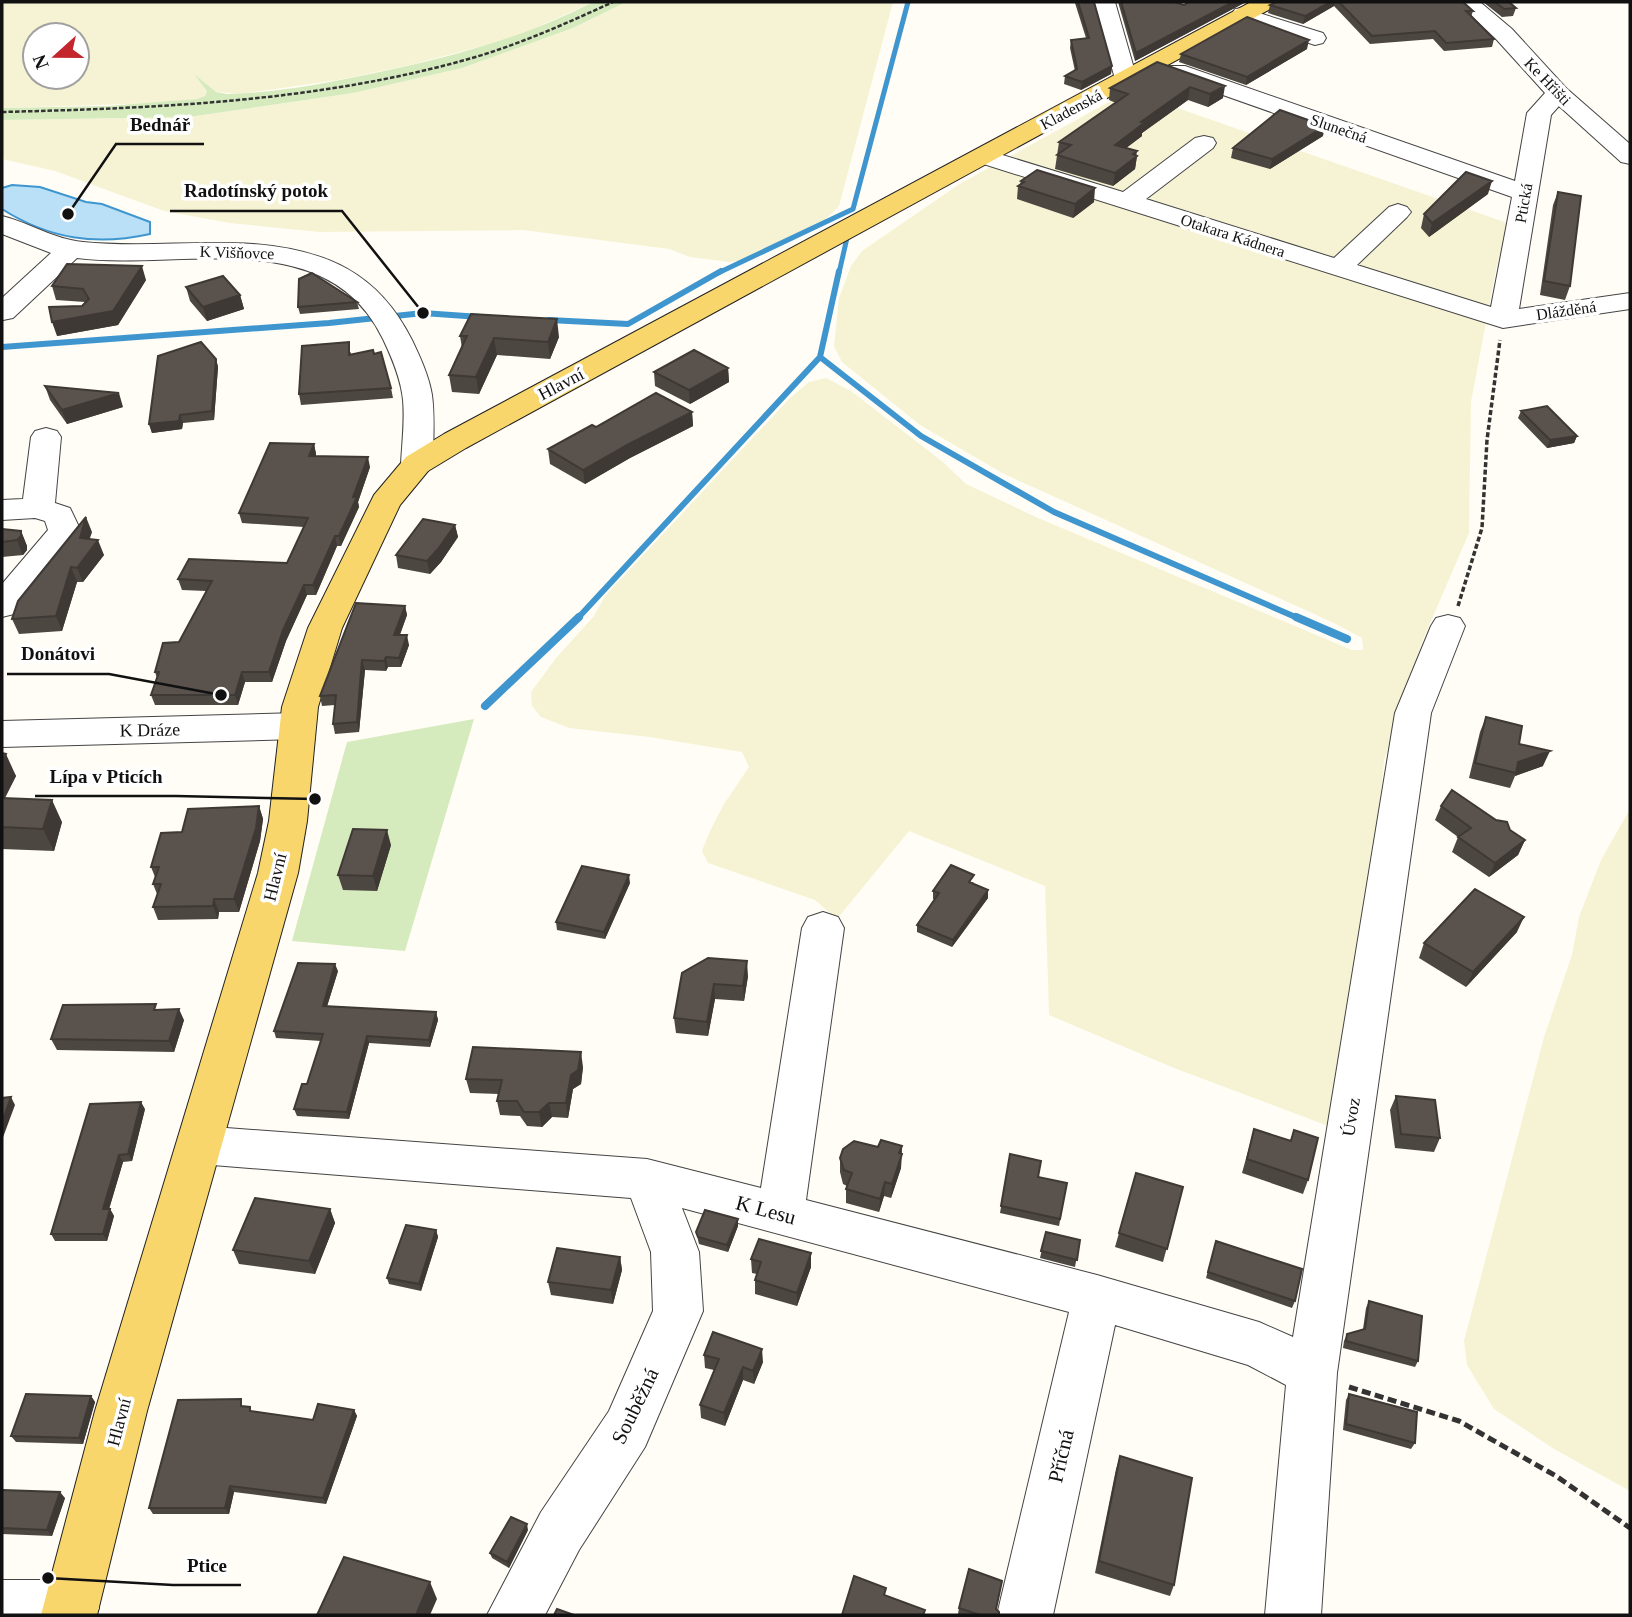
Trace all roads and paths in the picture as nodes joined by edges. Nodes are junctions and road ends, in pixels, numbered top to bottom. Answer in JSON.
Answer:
{"nodes":[{"id":1,"x":613,"y":2,"type":"edge"},
{"id":2,"x":1104,"y":2,"type":"edge"},
{"id":3,"x":1266,"y":2,"type":"edge"},
{"id":4,"x":1467,"y":2,"type":"edge"},
{"id":5,"x":1243,"y":14,"type":"junction"},
{"id":6,"x":1491,"y":23,"type":"junction"},
{"id":7,"x":1291,"y":52,"type":"edge"},
{"id":8,"x":1558,"y":60,"type":"dead end"},
{"id":9,"x":1153,"y":63,"type":"junction"},
{"id":10,"x":1126,"y":79,"type":"junction"},
{"id":11,"x":1558,"y":93,"type":"junction"},
{"id":12,"x":2,"y":112,"type":"edge"},
{"id":13,"x":1204,"y":143,"type":"dead end"},
{"id":14,"x":983,"y":156,"type":"junction"},
{"id":15,"x":1630,"y":158,"type":"edge"},
{"id":16,"x":933,"y":182,"type":"joint"},
{"id":17,"x":1525,"y":193,"type":"junction"},
{"id":18,"x":1127,"y":201,"type":"junction"},
{"id":19,"x":1398,"y":212,"type":"dead end"},
{"id":20,"x":2,"y":224,"type":"edge"},
{"id":21,"x":71,"y":249,"type":"junction"},
{"id":22,"x":1339,"y":268,"type":"junction"},
{"id":23,"x":1630,"y":301,"type":"edge"},
{"id":24,"x":40,"y":311,"type":"dead end"},
{"id":25,"x":2,"y":312,"type":"edge"},
{"id":26,"x":1503,"y":320,"type":"junction"},
{"id":27,"x":46,"y":437,"type":"dead end"},
{"id":28,"x":417,"y":464,"type":"junction"},
{"id":29,"x":38,"y":508,"type":"junction"},
{"id":30,"x":2,"y":510,"type":"edge"},
{"id":31,"x":2,"y":606,"type":"edge"},
{"id":32,"x":1448,"y":626,"type":"joint"},
{"id":33,"x":298,"y":726,"type":"junction"},
{"id":34,"x":2,"y":734,"type":"edge"},
{"id":35,"x":823,"y":928,"type":"dead end"},
{"id":36,"x":200,"y":1145,"type":"junction"},
{"id":37,"x":647,"y":1179,"type":"junction"},
{"id":38,"x":781,"y":1214,"type":"junction"},
{"id":39,"x":1097,"y":1297,"type":"junction"},
{"id":40,"x":1312,"y":1373,"type":"junction"},
{"id":41,"x":1630,"y":1528,"type":"edge"},
{"id":42,"x":2,"y":1608,"type":"edge"},
{"id":43,"x":70,"y":1612,"type":"edge"},
{"id":44,"x":515,"y":1615,"type":"edge"},
{"id":45,"x":1025,"y":1615,"type":"edge"},
{"id":46,"x":1293,"y":1615,"type":"edge"}],
"edges":[{"from":1,"to":12,"type":"path"},
{"from":2,"to":10,"type":"street"},
{"from":3,"to":5,"type":"main road","name":"Kladenská"},
{"from":4,"to":6,"type":"street","name":"Ke Hřišti"},
{"from":5,"to":7,"type":"street"},
{"from":5,"to":9,"type":"main road","name":"Kladenská"},
{"from":6,"to":8,"type":"street"},
{"from":6,"to":11,"type":"street","name":"Ke Hřišti"},
{"from":9,"to":10,"type":"main road","name":"Kladenská"},
{"from":9,"to":17,"type":"street","name":"Slunečná"},
{"from":10,"to":14,"type":"main road","name":"Kladenská"},
{"from":11,"to":15,"type":"street","name":"Ke Hřišti"},
{"from":11,"to":17,"type":"street","name":"Ptická"},
{"from":13,"to":18,"type":"street"},
{"from":14,"to":16,"type":"main road","name":"Kladenská"},
{"from":14,"to":18,"type":"street","name":"Otakara Kádnera"},
{"from":16,"to":28,"type":"main road","name":"Hlavní"},
{"from":17,"to":26,"type":"street","name":"Ptická"},
{"from":18,"to":22,"type":"street","name":"Otakara Kádnera"},
{"from":19,"to":22,"type":"street"},
{"from":20,"to":21,"type":"street","name":"K Višňovce"},
{"from":21,"to":25,"type":"street"},
{"from":21,"to":28,"type":"street","name":"K Višňovce"},
{"from":22,"to":26,"type":"street","name":"Otakara Kádnera"},
{"from":23,"to":26,"type":"street","name":"Dlážděná"},
{"from":24,"to":25,"type":"street"},
{"from":26,"to":32,"type":"path"},
{"from":27,"to":29,"type":"street"},
{"from":28,"to":33,"type":"main road","name":"Hlavní"},
{"from":29,"to":30,"type":"street"},
{"from":29,"to":31,"type":"street"},
{"from":32,"to":40,"type":"street","name":"Úvoz"},
{"from":33,"to":34,"type":"street","name":"K Dráze"},
{"from":33,"to":36,"type":"main road","name":"Hlavní"},
{"from":35,"to":38,"type":"street"},
{"from":36,"to":37,"type":"street","name":"K Lesu"},
{"from":36,"to":43,"type":"main road","name":"Hlavní"},
{"from":37,"to":38,"type":"street","name":"K Lesu"},
{"from":37,"to":44,"type":"street","name":"Souběžná"},
{"from":38,"to":39,"type":"street","name":"K Lesu"},
{"from":39,"to":40,"type":"street","name":"K Lesu"},
{"from":39,"to":45,"type":"street","name":"Příčná"},
{"from":40,"to":41,"type":"path"},
{"from":40,"to":46,"type":"street","name":"Úvoz"},
{"from":42,"to":43,"type":"street"}]}
